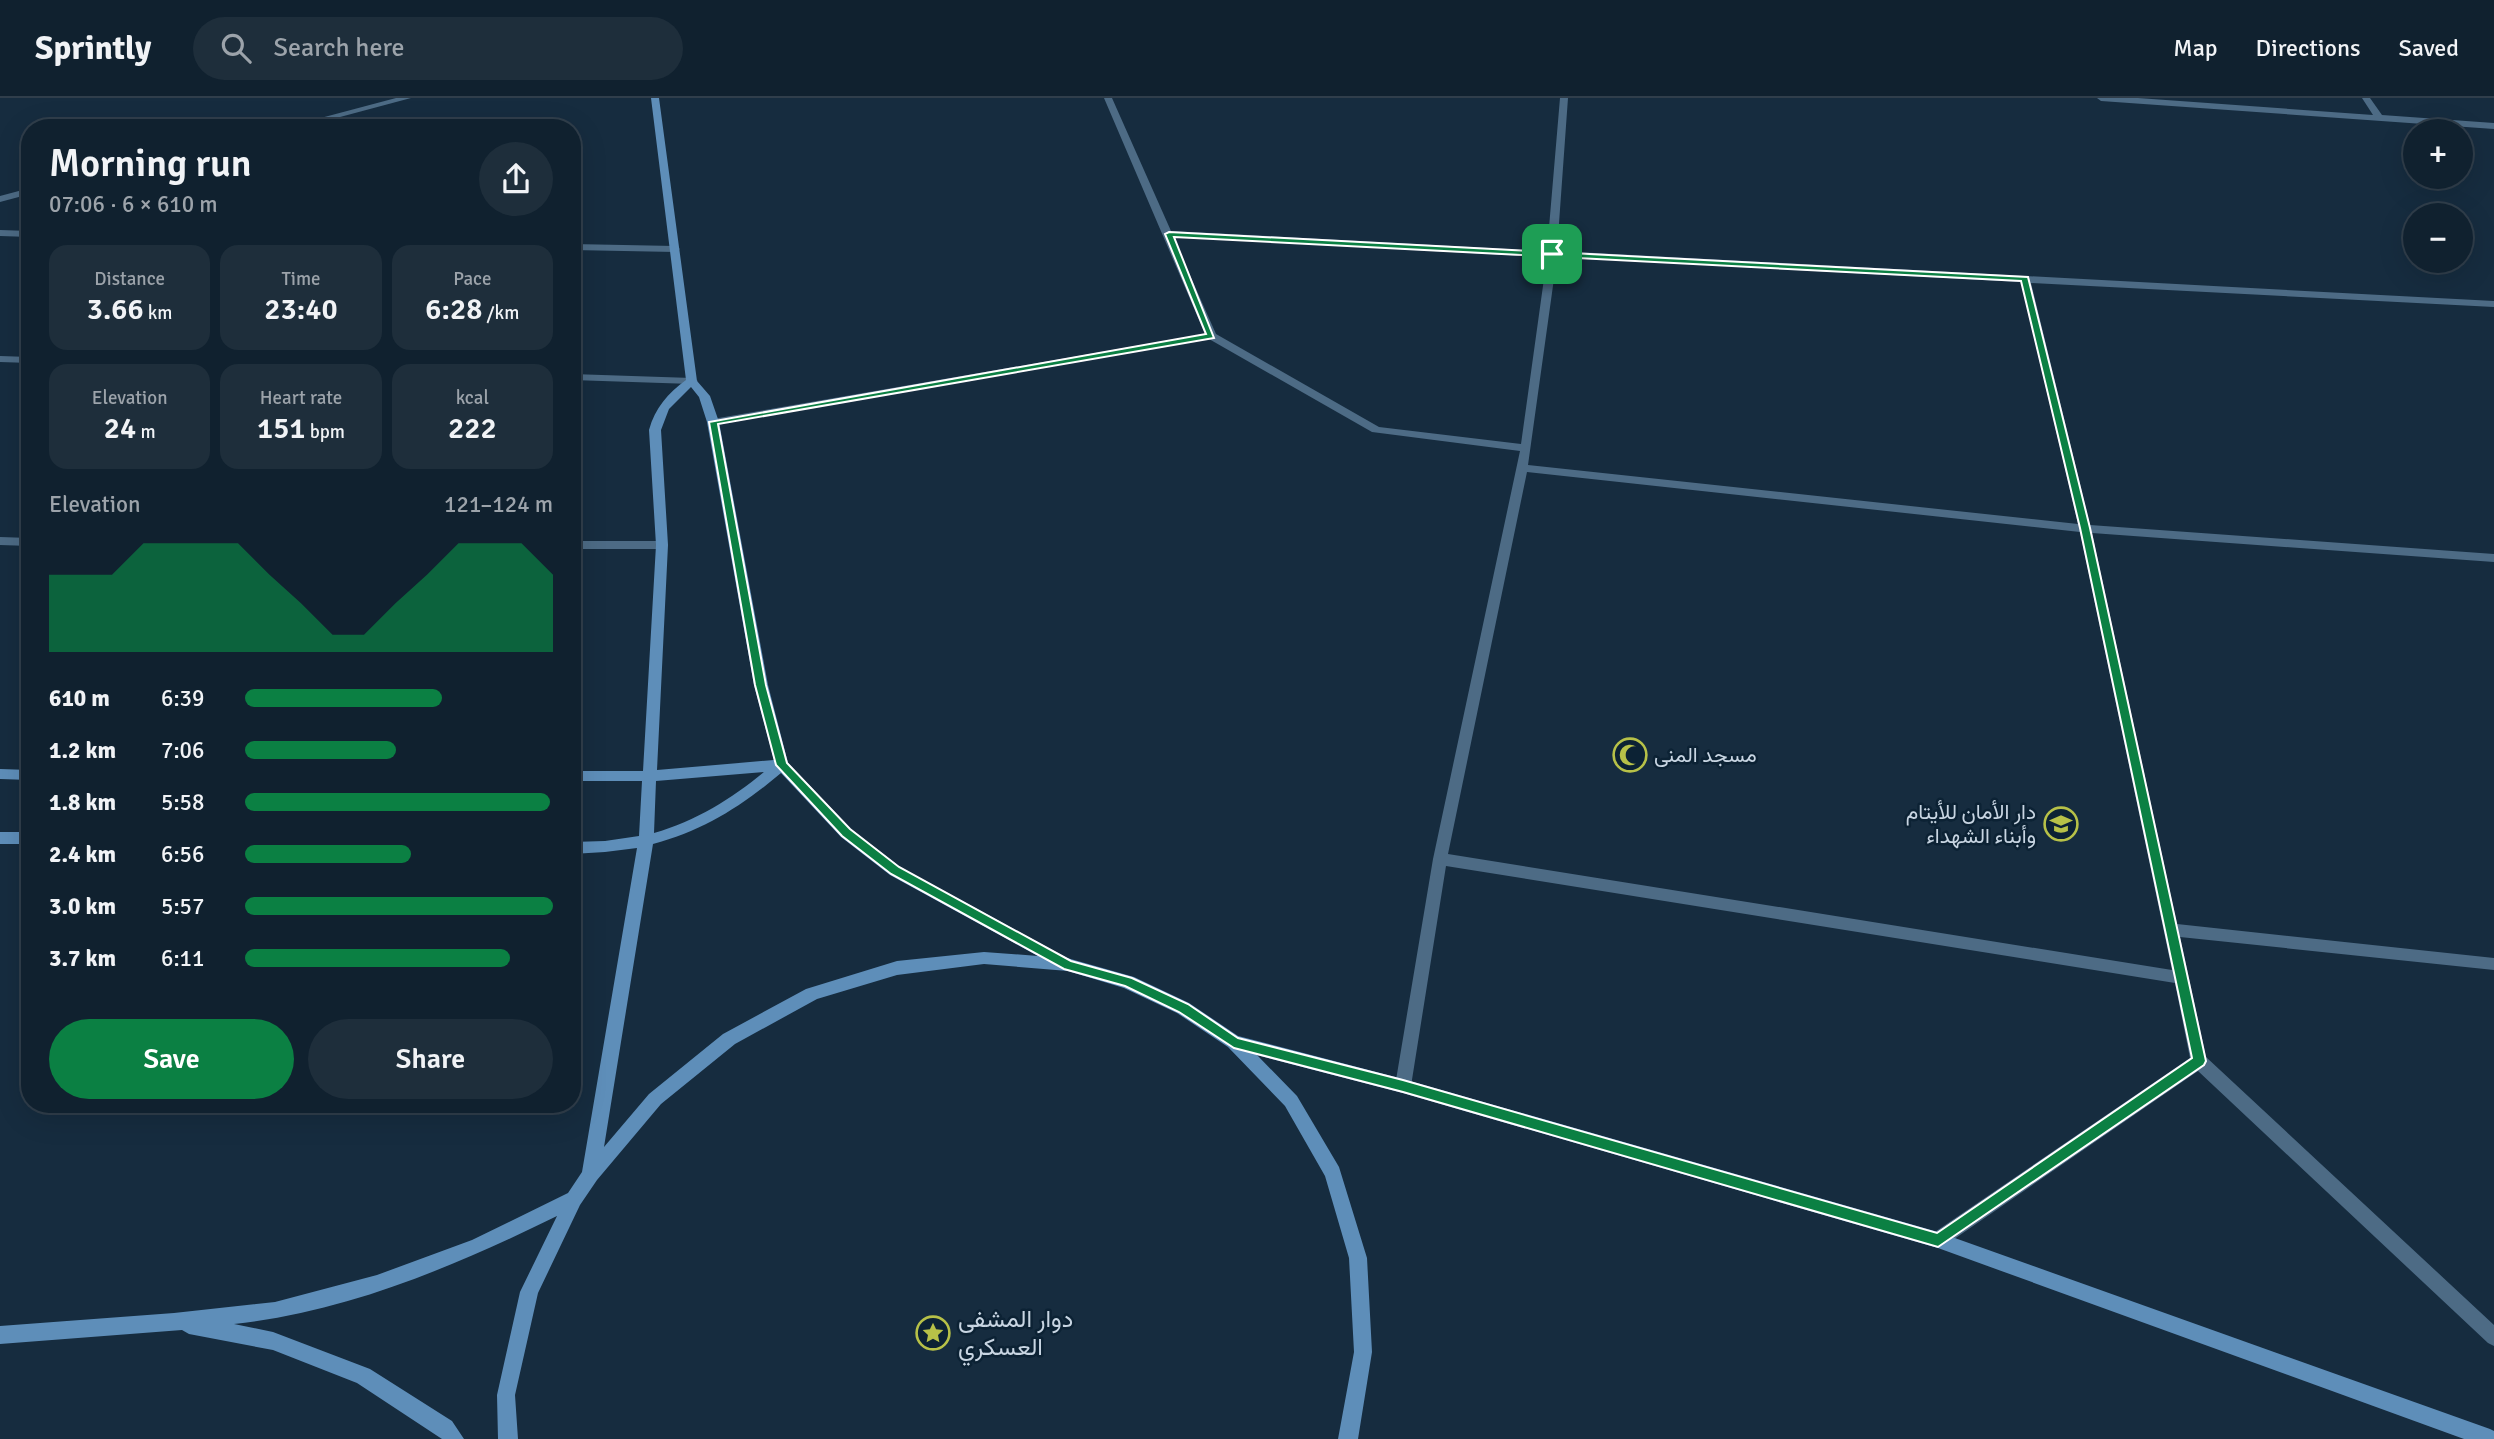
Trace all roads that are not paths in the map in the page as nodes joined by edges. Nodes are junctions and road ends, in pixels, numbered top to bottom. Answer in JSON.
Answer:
{"nodes":[{"id":1,"x":407,"y":98,"type":"edge"},
{"id":2,"x":654,"y":98,"type":"edge"},
{"id":3,"x":1108,"y":98,"type":"edge"},
{"id":4,"x":1564,"y":98,"type":"edge"},
{"id":5,"x":2101,"y":98,"type":"edge"},
{"id":6,"x":2366,"y":98,"type":"edge"},
{"id":7,"x":2379,"y":117,"type":"junction"},
{"id":8,"x":323,"y":119,"type":"edge"},
{"id":9,"x":2494,"y":126,"type":"edge"},
{"id":10,"x":21,"y":193,"type":"edge"},
{"id":11,"x":0,"y":199,"type":"edge"},
{"id":12,"x":0,"y":233,"type":"edge"},
{"id":13,"x":21,"y":234,"type":"edge"},
{"id":14,"x":1169,"y":234,"type":"junction"},
{"id":15,"x":581,"y":247,"type":"edge"},
{"id":16,"x":675,"y":249,"type":"junction"},
{"id":17,"x":1552,"y":254,"type":"junction"},
{"id":18,"x":2025,"y":279,"type":"junction"},
{"id":19,"x":2494,"y":304,"type":"edge"},
{"id":20,"x":1211,"y":336,"type":"junction"},
{"id":21,"x":0,"y":359,"type":"edge"},
{"id":22,"x":21,"y":360,"type":"edge"},
{"id":23,"x":581,"y":377,"type":"edge"},
{"id":24,"x":692,"y":381,"type":"junction"},
{"id":25,"x":713,"y":422,"type":"junction"},
{"id":26,"x":1526,"y":447,"type":"junction"},
{"id":27,"x":1522,"y":468,"type":"junction"},
{"id":28,"x":2085,"y":528,"type":"junction"},
{"id":29,"x":0,"y":541,"type":"edge"},
{"id":30,"x":21,"y":542,"type":"edge"},
{"id":31,"x":581,"y":545,"type":"edge"},
{"id":32,"x":662,"y":545,"type":"junction"},
{"id":33,"x":2494,"y":558,"type":"edge"},
{"id":34,"x":782,"y":765,"type":"junction"},
{"id":35,"x":0,"y":774,"type":"edge"},
{"id":36,"x":21,"y":775,"type":"edge"},
{"id":37,"x":581,"y":776,"type":"edge"},
{"id":38,"x":649,"y":776,"type":"junction"},
{"id":39,"x":0,"y":838,"type":"edge"},
{"id":40,"x":21,"y":838,"type":"edge"},
{"id":41,"x":646,"y":839,"type":"junction"},
{"id":42,"x":581,"y":847,"type":"edge"},
{"id":43,"x":1440,"y":859,"type":"junction"},
{"id":44,"x":2171,"y":930,"type":"junction"},
{"id":45,"x":2494,"y":964,"type":"edge"},
{"id":46,"x":1068,"y":965,"type":"junction"},
{"id":47,"x":2182,"y":978,"type":"junction"},
{"id":48,"x":1234,"y":1042,"type":"junction"},
{"id":49,"x":2199,"y":1061,"type":"junction"},
{"id":50,"x":1403,"y":1086,"type":"junction"},
{"id":51,"x":591,"y":1174,"type":"junction"},
{"id":52,"x":574,"y":1199,"type":"junction"},
{"id":53,"x":1938,"y":1240,"type":"junction"},
{"id":54,"x":174,"y":1322,"type":"junction"},
{"id":55,"x":0,"y":1335,"type":"edge"},
{"id":56,"x":2494,"y":1337,"type":"edge"},
{"id":57,"x":454,"y":1439,"type":"edge"},
{"id":58,"x":508,"y":1439,"type":"edge"},
{"id":59,"x":1348,"y":1439,"type":"edge"},
{"id":60,"x":2490,"y":1439,"type":"edge"}],
"edges":[{"from":1,"to":8,"type":"street"},
{"from":2,"to":16,"type":"main road"},
{"from":3,"to":14,"type":"street"},
{"from":4,"to":17,"type":"street"},
{"from":5,"to":7,"type":"street"},
{"from":6,"to":7,"type":"street"},
{"from":7,"to":9,"type":"street"},
{"from":10,"to":11,"type":"street"},
{"from":12,"to":13,"type":"street"},
{"from":14,"to":17,"type":"street"},
{"from":14,"to":20,"type":"street"},
{"from":15,"to":16,"type":"street"},
{"from":16,"to":24,"type":"main road"},
{"from":17,"to":18,"type":"street"},
{"from":17,"to":26,"type":"street"},
{"from":18,"to":19,"type":"street"},
{"from":18,"to":28,"type":"street"},
{"from":20,"to":25,"type":"street"},
{"from":20,"to":26,"type":"street"},
{"from":21,"to":22,"type":"street"},
{"from":23,"to":24,"type":"street"},
{"from":24,"to":25,"type":"main road"},
{"from":24,"to":32,"type":"main road"},
{"from":25,"to":34,"type":"main road"},
{"from":26,"to":27,"type":"street"},
{"from":27,"to":28,"type":"street"},
{"from":27,"to":43,"type":"street"},
{"from":28,"to":33,"type":"street"},
{"from":28,"to":44,"type":"street"},
{"from":29,"to":30,"type":"street"},
{"from":31,"to":32,"type":"street"},
{"from":32,"to":38,"type":"main road"},
{"from":34,"to":38,"type":"main road"},
{"from":34,"to":41,"type":"main road"},
{"from":34,"to":46,"type":"main road"},
{"from":35,"to":36,"type":"main road"},
{"from":37,"to":38,"type":"main road"},
{"from":38,"to":41,"type":"main road"},
{"from":39,"to":40,"type":"main road"},
{"from":41,"to":42,"type":"main road"},
{"from":41,"to":51,"type":"main road"},
{"from":43,"to":47,"type":"street"},
{"from":43,"to":50,"type":"street"},
{"from":44,"to":45,"type":"street"},
{"from":44,"to":47,"type":"street"},
{"from":46,"to":48,"type":"main road"},
{"from":46,"to":51,"type":"main road"},
{"from":47,"to":49,"type":"street"},
{"from":48,"to":50,"type":"main road"},
{"from":48,"to":59,"type":"main road"},
{"from":49,"to":53,"type":"street"},
{"from":49,"to":56,"type":"street"},
{"from":50,"to":53,"type":"main road"},
{"from":51,"to":52,"type":"main road"},
{"from":52,"to":54,"type":"main road"},
{"from":52,"to":58,"type":"main road"},
{"from":53,"to":60,"type":"main road"},
{"from":54,"to":55,"type":"main road"},
{"from":54,"to":57,"type":"main road"}]}
